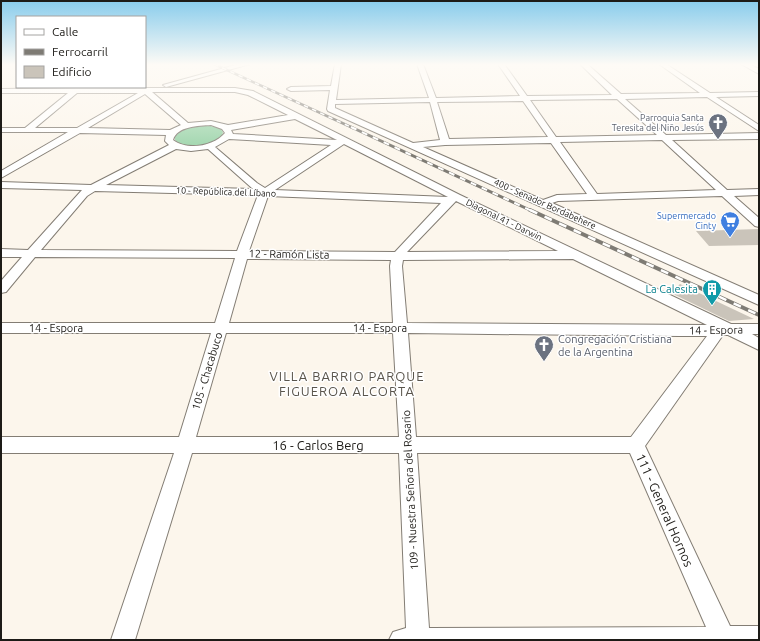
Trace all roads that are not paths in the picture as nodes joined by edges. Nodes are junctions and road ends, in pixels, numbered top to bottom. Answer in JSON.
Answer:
{"nodes":[{"id":1,"x":70,"y":94,"type":"edge"},
{"id":2,"x":141,"y":94,"type":"edge"},
{"id":3,"x":149,"y":94,"type":"edge"},
{"id":4,"x":252,"y":94,"type":"edge"},
{"id":5,"x":333,"y":94,"type":"edge"},
{"id":6,"x":431,"y":94,"type":"edge"},
{"id":7,"x":523,"y":94,"type":"edge"},
{"id":8,"x":615,"y":94,"type":"edge"},
{"id":9,"x":708,"y":94,"type":"junction"},
{"id":10,"x":759,"y":94,"type":"edge"},
{"id":11,"x":618,"y":97,"type":"junction"},
{"id":12,"x":526,"y":98,"type":"junction"},
{"id":13,"x":433,"y":100,"type":"junction"},
{"id":14,"x":331,"y":105,"type":"junction"},
{"id":15,"x":296,"y":116,"type":"junction"},
{"id":16,"x":187,"y":126,"type":"junction"},
{"id":17,"x":759,"y":129,"type":"edge"},
{"id":18,"x":1,"y":130,"type":"edge"},
{"id":19,"x":27,"y":130,"type":"junction"},
{"id":20,"x":54,"y":130,"type":"junction"},
{"id":21,"x":78,"y":130,"type":"junction"},
{"id":22,"x":227,"y":132,"type":"junction"},
{"id":23,"x":172,"y":133,"type":"junction"},
{"id":24,"x":759,"y":136,"type":"edge"},
{"id":25,"x":663,"y":138,"type":"junction"},
{"id":26,"x":556,"y":140,"type":"junction"},
{"id":27,"x":341,"y":142,"type":"junction"},
{"id":28,"x":445,"y":142,"type":"junction"},
{"id":29,"x":412,"y":145,"type":"junction"},
{"id":30,"x":174,"y":146,"type":"junction"},
{"id":31,"x":209,"y":146,"type":"junction"},
{"id":32,"x":1,"y":168,"type":"edge"},
{"id":33,"x":1,"y":175,"type":"edge"},
{"id":34,"x":1,"y":185,"type":"edge"},
{"id":35,"x":92,"y":188,"type":"junction"},
{"id":36,"x":759,"y":192,"type":"edge"},
{"id":37,"x":264,"y":193,"type":"junction"},
{"id":38,"x":725,"y":193,"type":"junction"},
{"id":39,"x":593,"y":196,"type":"junction"},
{"id":40,"x":453,"y":199,"type":"junction"},
{"id":41,"x":543,"y":203,"type":"junction"},
{"id":42,"x":759,"y":224,"type":"edge"},
{"id":43,"x":1,"y":253,"type":"edge"},
{"id":44,"x":32,"y":253,"type":"junction"},
{"id":45,"x":242,"y":254,"type":"junction"},
{"id":46,"x":576,"y":255,"type":"junction"},
{"id":47,"x":398,"y":256,"type":"junction"},
{"id":48,"x":1,"y":289,"type":"edge"},
{"id":49,"x":759,"y":300,"type":"edge"},
{"id":50,"x":220,"y":327,"type":"junction"},
{"id":51,"x":1,"y":328,"type":"edge"},
{"id":52,"x":400,"y":328,"type":"junction"},
{"id":53,"x":759,"y":329,"type":"edge"},
{"id":54,"x":725,"y":330,"type":"junction"},
{"id":55,"x":759,"y":344,"type":"edge"},
{"id":56,"x":408,"y":444,"type":"junction"},
{"id":57,"x":635,"y":444,"type":"junction"},
{"id":58,"x":1,"y":445,"type":"edge"},
{"id":59,"x":185,"y":446,"type":"junction"},
{"id":60,"x":759,"y":638,"type":"edge"},
{"id":61,"x":723,"y":639,"type":"edge"},
{"id":62,"x":122,"y":640,"type":"edge"},
{"id":63,"x":401,"y":640,"type":"edge"},
{"id":64,"x":418,"y":640,"type":"edge"}],
"edges":[{"from":1,"to":19,"type":"street"},
{"from":2,"to":21,"type":"street"},
{"from":3,"to":16,"type":"street"},
{"from":4,"to":15,"type":"street","name":"Diagonal 41 - Darwin"},
{"from":5,"to":14,"type":"street"},
{"from":6,"to":13,"type":"street"},
{"from":7,"to":12,"type":"street"},
{"from":8,"to":11,"type":"street"},
{"from":9,"to":10,"type":"street"},
{"from":9,"to":11,"type":"street"},
{"from":9,"to":17,"type":"street"},
{"from":11,"to":12,"type":"street"},
{"from":11,"to":25,"type":"street"},
{"from":12,"to":13,"type":"street"},
{"from":12,"to":26,"type":"street"},
{"from":13,"to":14,"type":"street"},
{"from":13,"to":28,"type":"street"},
{"from":14,"to":29,"type":"street","name":"400 - Senador Bordabehere"},
{"from":15,"to":22,"type":"street"},
{"from":15,"to":27,"type":"street","name":"Diagonal 41 - Darwin"},
{"from":16,"to":22,"type":"street"},
{"from":16,"to":23,"type":"street"},
{"from":18,"to":19,"type":"street"},
{"from":19,"to":20,"type":"street"},
{"from":20,"to":21,"type":"street"},
{"from":20,"to":32,"type":"street"},
{"from":21,"to":23,"type":"street"},
{"from":21,"to":33,"type":"street"},
{"from":22,"to":27,"type":"street"},
{"from":22,"to":31,"type":"street"},
{"from":23,"to":30,"type":"street"},
{"from":24,"to":25,"type":"street"},
{"from":25,"to":26,"type":"street"},
{"from":25,"to":38,"type":"street"},
{"from":26,"to":28,"type":"street"},
{"from":26,"to":39,"type":"street"},
{"from":27,"to":37,"type":"street"},
{"from":27,"to":40,"type":"street","name":"Diagonal 41 - Darwin"},
{"from":28,"to":29,"type":"street"},
{"from":29,"to":41,"type":"street","name":"400 - Senador Bordabehere"},
{"from":30,"to":31,"type":"street"},
{"from":30,"to":35,"type":"street"},
{"from":31,"to":37,"type":"street"},
{"from":34,"to":35,"type":"street","name":"10 - República del Líbano"},
{"from":35,"to":37,"type":"street","name":"10 - República del Líbano"},
{"from":35,"to":44,"type":"street"},
{"from":36,"to":38,"type":"street"},
{"from":37,"to":40,"type":"street","name":"10 - República del Líbano"},
{"from":37,"to":45,"type":"street","name":"105 - Chacabuco"},
{"from":38,"to":39,"type":"street"},
{"from":38,"to":42,"type":"street"},
{"from":39,"to":41,"type":"street"},
{"from":40,"to":46,"type":"street","name":"Diagonal 41 - Darwin"},
{"from":40,"to":47,"type":"street"},
{"from":41,"to":49,"type":"street","name":"400 - Senador Bordabehere"},
{"from":43,"to":44,"type":"street","name":"12 - Ramón Lista"},
{"from":44,"to":45,"type":"street","name":"12 - Ramón Lista"},
{"from":44,"to":48,"type":"street"},
{"from":45,"to":47,"type":"street","name":"12 - Ramón Lista"},
{"from":45,"to":50,"type":"street","name":"105 - Chacabuco"},
{"from":46,"to":47,"type":"street","name":"12 - Ramón Lista"},
{"from":46,"to":54,"type":"street","name":"Diagonal 41 - Darwin"},
{"from":47,"to":52,"type":"street","name":"109 - Nuestra Señora del Rosario"},
{"from":50,"to":51,"type":"street","name":"14 - Espora"},
{"from":50,"to":52,"type":"street","name":"14 - Espora"},
{"from":50,"to":59,"type":"street","name":"105 - Chacabuco"},
{"from":52,"to":54,"type":"street","name":"14 - Espora"},
{"from":52,"to":56,"type":"street","name":"109 - Nuestra Señora del Rosario"},
{"from":53,"to":54,"type":"street","name":"14 - Espora"},
{"from":54,"to":55,"type":"street","name":"Diagonal 41 - Darwin"},
{"from":54,"to":57,"type":"street","name":"111 - General Hornos"},
{"from":56,"to":57,"type":"street","name":"16 - Carlos Berg"},
{"from":56,"to":59,"type":"street","name":"16 - Carlos Berg"},
{"from":56,"to":64,"type":"street","name":"109 - Nuestra Señora del Rosario"},
{"from":57,"to":61,"type":"street","name":"111 - General Hornos"},
{"from":58,"to":59,"type":"street","name":"16 - Carlos Berg"},
{"from":59,"to":62,"type":"street","name":"105 - Chacabuco"},
{"from":60,"to":61,"type":"street"},
{"from":61,"to":64,"type":"street"},
{"from":63,"to":64,"type":"street"}]}
